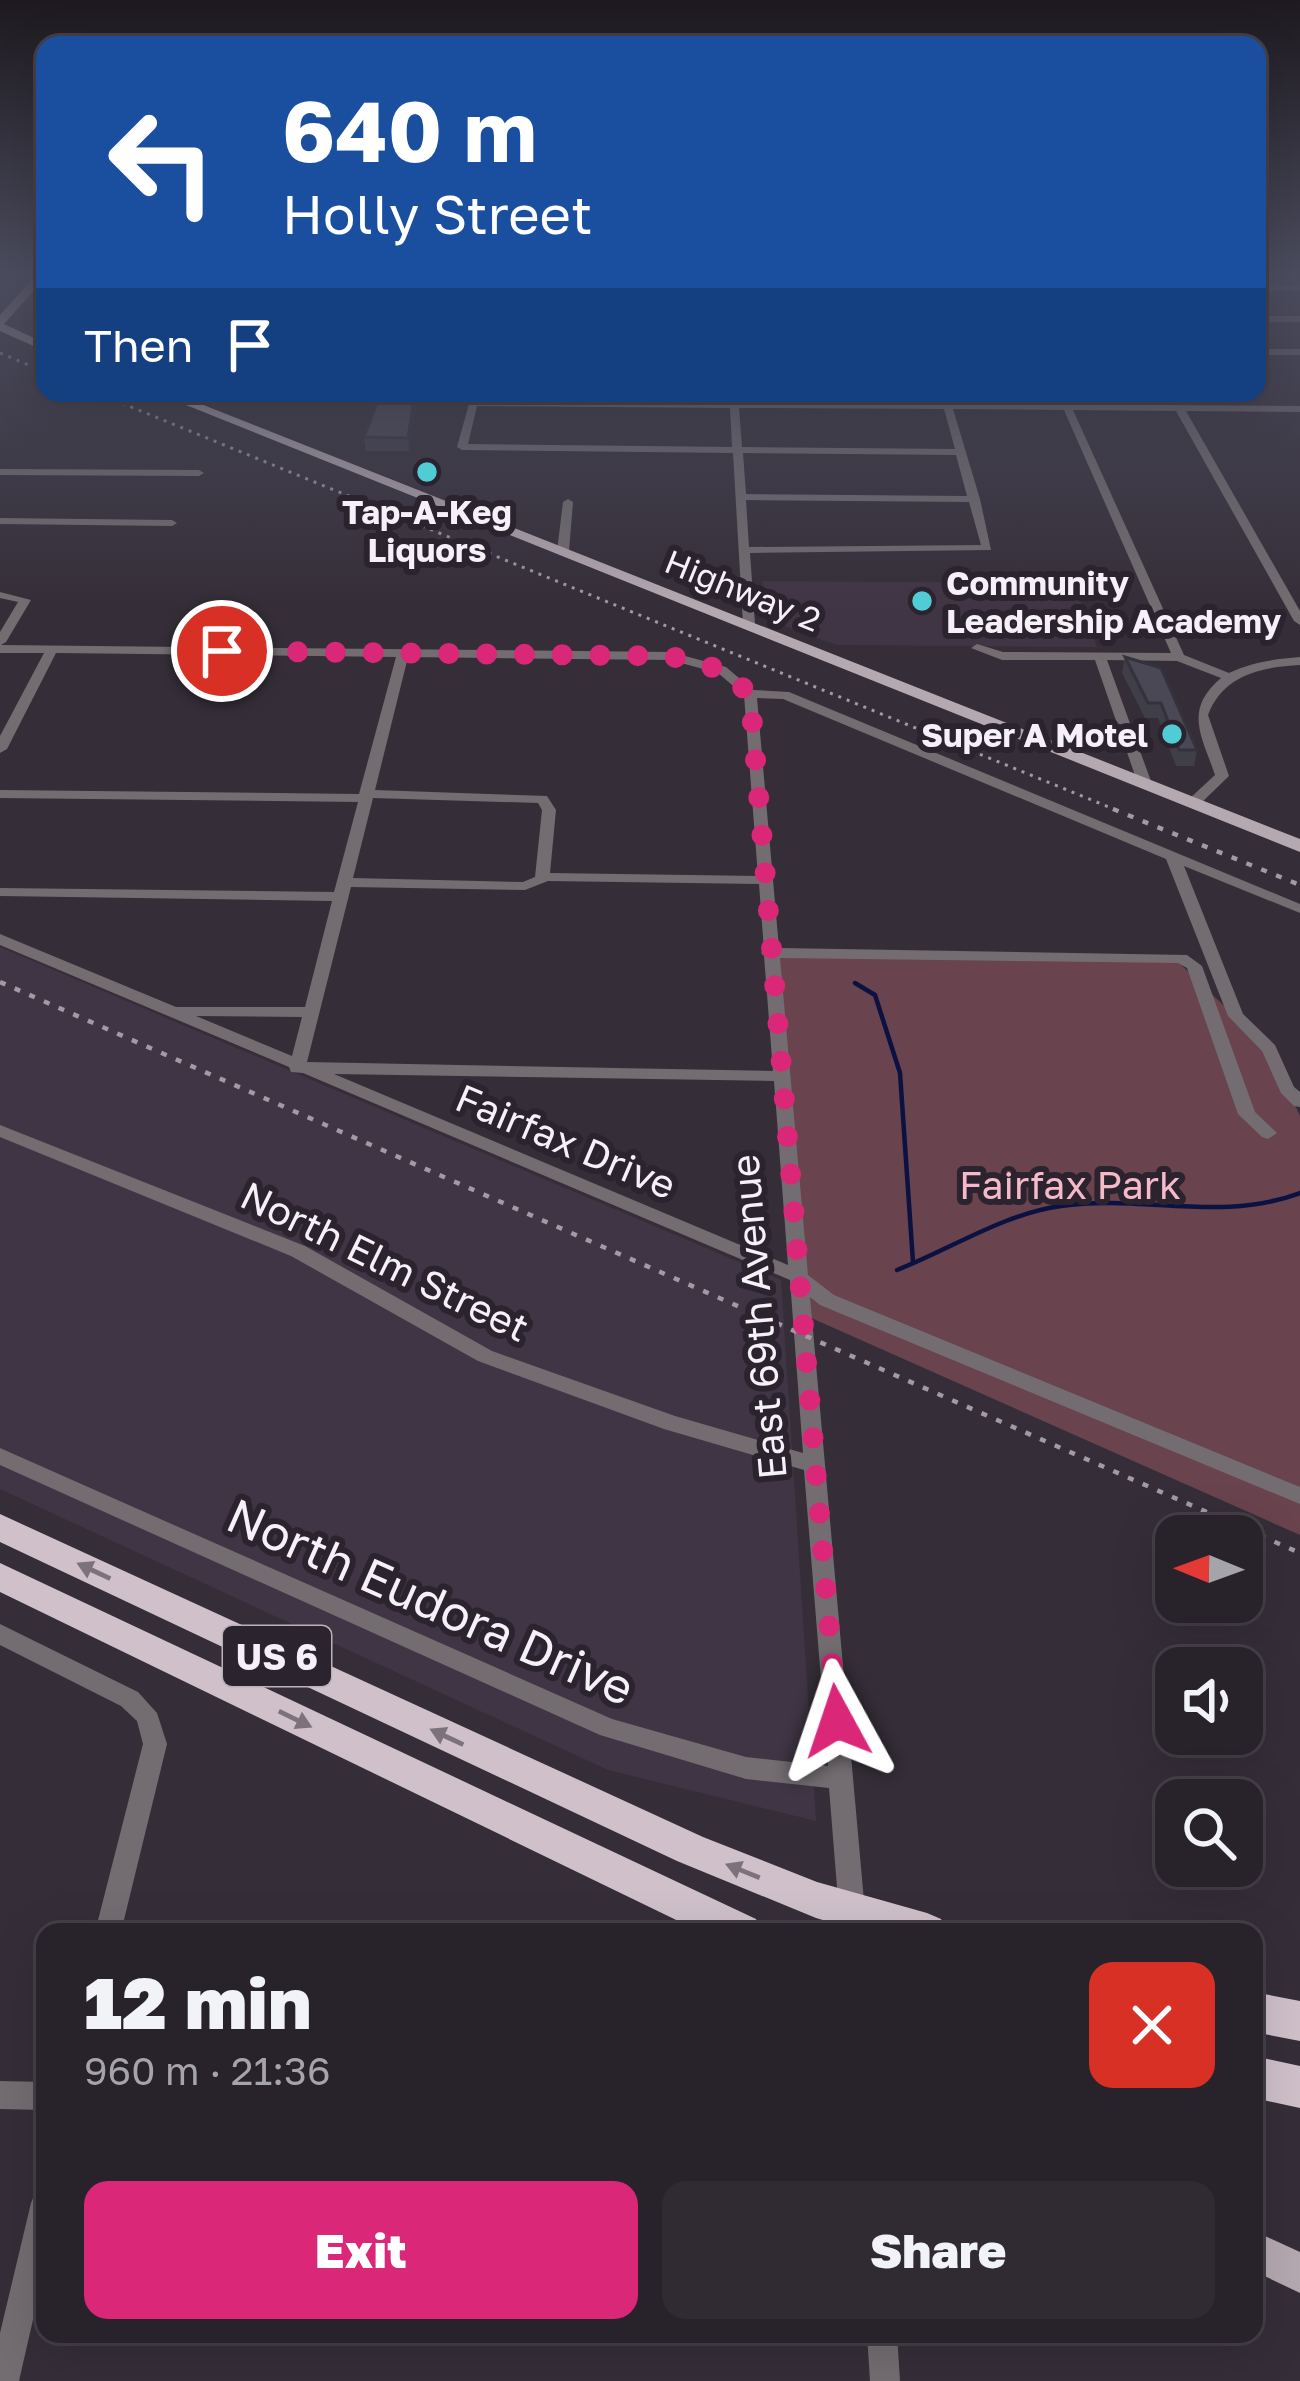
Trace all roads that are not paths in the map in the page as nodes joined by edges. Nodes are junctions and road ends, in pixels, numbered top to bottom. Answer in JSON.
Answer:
{"nodes":[{"id":1,"x":205,"y":402,"type":"edge"},
{"id":2,"x":473,"y":402,"type":"edge"},
{"id":3,"x":734,"y":402,"type":"edge"},
{"id":4,"x":826,"y":402,"type":"edge"},
{"id":5,"x":1005,"y":402,"type":"edge"},
{"id":6,"x":1257,"y":402,"type":"edge"},
{"id":7,"x":948,"y":406,"type":"junction"},
{"id":8,"x":1007,"y":407,"type":"junction"},
{"id":9,"x":1067,"y":407,"type":"junction"},
{"id":10,"x":1179,"y":408,"type":"junction"},
{"id":11,"x":1262,"y":409,"type":"junction"},
{"id":12,"x":1295,"y":409,"type":"edge"},
{"id":13,"x":1300,"y":424,"type":"edge"},
{"id":14,"x":738,"y":450,"type":"junction"},
{"id":15,"x":961,"y":452,"type":"junction"},
{"id":16,"x":0,"y":472,"type":"edge"},
{"id":17,"x":199,"y":473,"type":"dead end"},
{"id":18,"x":742,"y":497,"type":"junction"},
{"id":19,"x":975,"y":500,"type":"junction"},
{"id":20,"x":568,"y":502,"type":"dead end"},
{"id":21,"x":0,"y":521,"type":"edge"},
{"id":22,"x":172,"y":523,"type":"dead end"},
{"id":23,"x":746,"y":550,"type":"junction"},
{"id":24,"x":563,"y":551,"type":"junction"},
{"id":25,"x":0,"y":595,"type":"edge"},
{"id":26,"x":748,"y":596,"type":"junction"},
{"id":27,"x":700,"y":604,"type":"junction"},
{"id":28,"x":1300,"y":621,"type":"edge"},
{"id":29,"x":749,"y":624,"type":"junction"},
{"id":30,"x":0,"y":645,"type":"edge"},
{"id":31,"x":977,"y":648,"type":"dead end"},
{"id":32,"x":52,"y":649,"type":"junction"},
{"id":33,"x":404,"y":652,"type":"junction"},
{"id":34,"x":1100,"y":657,"type":"junction"},
{"id":35,"x":1179,"y":658,"type":"junction"},
{"id":36,"x":1300,"y":661,"type":"edge"},
{"id":37,"x":1228,"y":677,"type":"junction"},
{"id":38,"x":750,"y":694,"type":"junction"},
{"id":39,"x":0,"y":749,"type":"edge"},
{"id":40,"x":1145,"y":784,"type":"junction"},
{"id":41,"x":0,"y":794,"type":"edge"},
{"id":42,"x":365,"y":796,"type":"junction"},
{"id":43,"x":1193,"y":803,"type":"junction"},
{"id":44,"x":1300,"y":846,"type":"edge"},
{"id":45,"x":1173,"y":857,"type":"junction"},
{"id":46,"x":543,"y":877,"type":"junction"},
{"id":47,"x":764,"y":880,"type":"junction"},
{"id":48,"x":343,"y":889,"type":"junction"},
{"id":49,"x":0,"y":892,"type":"edge"},
{"id":50,"x":1300,"y":909,"type":"edge"},
{"id":51,"x":0,"y":939,"type":"edge"},
{"id":52,"x":769,"y":953,"type":"junction"},
{"id":53,"x":170,"y":1011,"type":"junction"},
{"id":54,"x":313,"y":1012,"type":"junction"},
{"id":55,"x":297,"y":1068,"type":"junction"},
{"id":56,"x":779,"y":1076,"type":"junction"},
{"id":57,"x":1294,"y":1095,"type":"edge"},
{"id":58,"x":0,"y":1131,"type":"edge"},
{"id":59,"x":1268,"y":1133,"type":"dead end"},
{"id":60,"x":797,"y":1276,"type":"junction"},
{"id":61,"x":0,"y":1456,"type":"edge"},
{"id":62,"x":813,"y":1463,"type":"junction"},
{"id":63,"x":1300,"y":1496,"type":"edge"},
{"id":64,"x":0,"y":1527,"type":"edge"},
{"id":65,"x":0,"y":1576,"type":"edge"},
{"id":66,"x":0,"y":1634,"type":"edge"},
{"id":67,"x":842,"y":1778,"type":"junction"},
{"id":68,"x":853,"y":1922,"type":"edge"},
{"id":69,"x":110,"y":1923,"type":"edge"},
{"id":70,"x":723,"y":1923,"type":"edge"},
{"id":71,"x":1263,"y":2014,"type":"edge"},
{"id":72,"x":1300,"y":2021,"type":"edge"},
{"id":73,"x":1263,"y":2079,"type":"edge"},
{"id":74,"x":1300,"y":2087,"type":"edge"},
{"id":75,"x":0,"y":2095,"type":"edge"},
{"id":76,"x":36,"y":2096,"type":"edge"},
{"id":77,"x":36,"y":2242,"type":"edge"},
{"id":78,"x":1263,"y":2255,"type":"edge"},
{"id":79,"x":1300,"y":2273,"type":"edge"},
{"id":80,"x":882,"y":2343,"type":"edge"},
{"id":81,"x":4,"y":2381,"type":"edge"},
{"id":82,"x":885,"y":2381,"type":"edge"}],
"edges":[{"from":1,"to":24,"type":"main road","name":"Highway 2"},
{"from":2,"to":14,"type":"street"},
{"from":3,"to":14,"type":"street"},
{"from":4,"to":7,"type":"street"},
{"from":5,"to":8,"type":"street"},
{"from":6,"to":11,"type":"street"},
{"from":7,"to":8,"type":"street"},
{"from":7,"to":15,"type":"street"},
{"from":8,"to":9,"type":"street"},
{"from":9,"to":10,"type":"street"},
{"from":9,"to":35,"type":"street"},
{"from":10,"to":11,"type":"street"},
{"from":10,"to":28,"type":"street"},
{"from":11,"to":12,"type":"street"},
{"from":12,"to":13,"type":"street"},
{"from":14,"to":15,"type":"street"},
{"from":14,"to":18,"type":"street"},
{"from":15,"to":19,"type":"street"},
{"from":16,"to":17,"type":"street"},
{"from":18,"to":19,"type":"street"},
{"from":18,"to":23,"type":"street"},
{"from":19,"to":23,"type":"street"},
{"from":20,"to":24,"type":"street"},
{"from":21,"to":22,"type":"street"},
{"from":23,"to":26,"type":"street"},
{"from":24,"to":27,"type":"main road","name":"Highway 2"},
{"from":25,"to":30,"type":"street"},
{"from":26,"to":27,"type":"main road"},
{"from":26,"to":29,"type":"street"},
{"from":27,"to":29,"type":"main road","name":"Highway 2"},
{"from":29,"to":40,"type":"main road","name":"Highway 2"},
{"from":30,"to":32,"type":"street"},
{"from":31,"to":34,"type":"street"},
{"from":32,"to":33,"type":"street"},
{"from":32,"to":39,"type":"street"},
{"from":33,"to":38,"type":"street"},
{"from":33,"to":42,"type":"street"},
{"from":34,"to":35,"type":"street"},
{"from":34,"to":40,"type":"street"},
{"from":35,"to":37,"type":"street"},
{"from":36,"to":37,"type":"street"},
{"from":37,"to":43,"type":"street"},
{"from":38,"to":45,"type":"street"},
{"from":38,"to":47,"type":"street","name":"East 69th Avenue"},
{"from":40,"to":43,"type":"main road","name":"Highway 2"},
{"from":41,"to":42,"type":"street"},
{"from":42,"to":46,"type":"street"},
{"from":42,"to":48,"type":"street"},
{"from":43,"to":44,"type":"main road","name":"Highway 2"},
{"from":45,"to":50,"type":"street"},
{"from":45,"to":57,"type":"street"},
{"from":46,"to":47,"type":"street"},
{"from":46,"to":48,"type":"street"},
{"from":47,"to":52,"type":"street","name":"East 69th Avenue"},
{"from":48,"to":49,"type":"street"},
{"from":48,"to":54,"type":"street"},
{"from":51,"to":53,"type":"street","name":"Fairfax Drive"},
{"from":52,"to":56,"type":"street","name":"East 69th Avenue"},
{"from":52,"to":59,"type":"street"},
{"from":53,"to":54,"type":"street"},
{"from":53,"to":55,"type":"street","name":"Fairfax Drive"},
{"from":54,"to":55,"type":"street"},
{"from":55,"to":56,"type":"street"},
{"from":55,"to":60,"type":"street","name":"Fairfax Drive"},
{"from":56,"to":60,"type":"street","name":"East 69th Avenue"},
{"from":58,"to":62,"type":"street","name":"North Elm Street"},
{"from":60,"to":62,"type":"street","name":"East 69th Avenue"},
{"from":60,"to":63,"type":"street","name":"Fairfax Drive"},
{"from":61,"to":67,"type":"street","name":"North Eudora Drive"},
{"from":62,"to":67,"type":"street","name":"East 69th Avenue"},
{"from":68,"to":64,"type":"highway","number":"US 6","one_way":true},
{"from":65,"to":70,"type":"highway","number":"US 6","one_way":true},
{"from":66,"to":69,"type":"street"},
{"from":67,"to":68,"type":"street","name":"East 69th Avenue"},
{"from":71,"to":72,"type":"highway"},
{"from":73,"to":74,"type":"highway"},
{"from":75,"to":76,"type":"street"},
{"from":77,"to":81,"type":"street"},
{"from":78,"to":79,"type":"main road"},
{"from":80,"to":82,"type":"street"}]}
